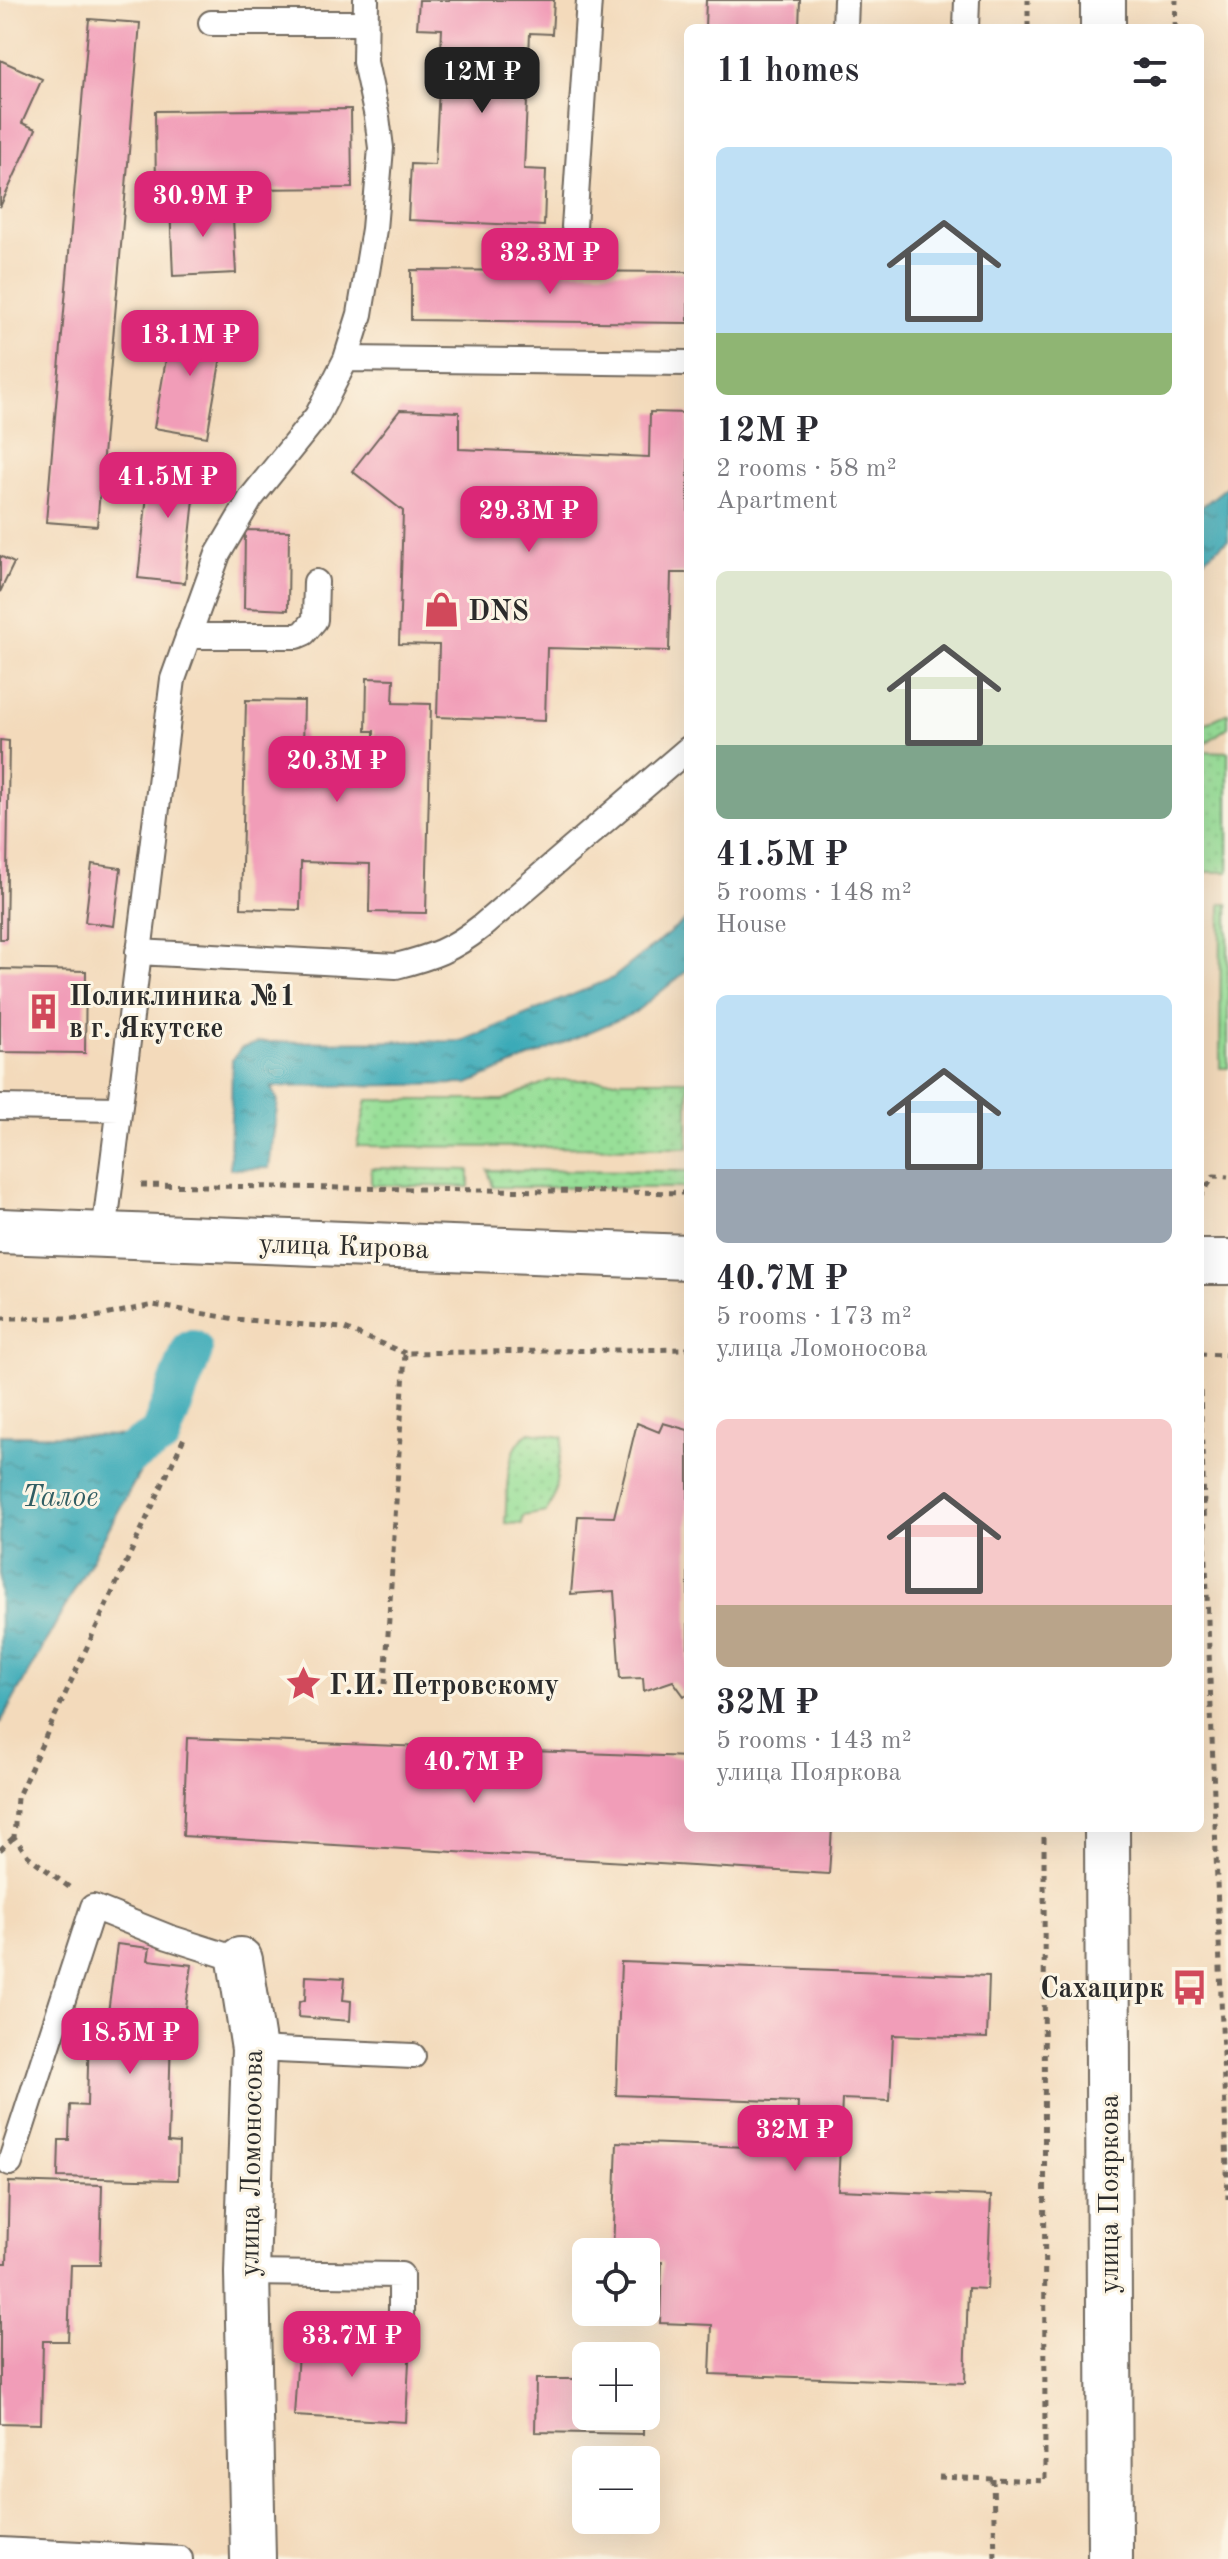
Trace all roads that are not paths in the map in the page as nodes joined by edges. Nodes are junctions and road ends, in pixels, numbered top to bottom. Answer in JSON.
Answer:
{"nodes":[{"id":1,"x":589,"y":0,"type":"edge"},
{"id":2,"x":846,"y":0,"type":"edge"},
{"id":3,"x":967,"y":0,"type":"edge"},
{"id":4,"x":1103,"y":0,"type":"edge"},
{"id":5,"x":366,"y":12,"type":"edge"},
{"id":6,"x":211,"y":23,"type":"dead end"},
{"id":7,"x":845,"y":24,"type":"edge"},
{"id":8,"x":966,"y":24,"type":"edge"},
{"id":9,"x":1103,"y":24,"type":"edge"},
{"id":10,"x":574,"y":227,"type":"dead end"},
{"id":11,"x":346,"y":359,"type":"junction"},
{"id":12,"x":684,"y":363,"type":"edge"},
{"id":13,"x":316,"y":582,"type":"dead end"},
{"id":14,"x":188,"y":636,"type":"junction"},
{"id":15,"x":684,"y":752,"type":"edge"},
{"id":16,"x":138,"y":952,"type":"junction"},
{"id":17,"x":0,"y":1107,"type":"edge"},
{"id":18,"x":119,"y":1109,"type":"junction"},
{"id":19,"x":0,"y":1231,"type":"edge"},
{"id":20,"x":104,"y":1234,"type":"junction"},
{"id":21,"x":684,"y":1257,"type":"edge"},
{"id":22,"x":1204,"y":1262,"type":"edge"},
{"id":23,"x":1228,"y":1262,"type":"edge"},
{"id":24,"x":1107,"y":1832,"type":"edge"},
{"id":25,"x":240,"y":1960,"type":"joint"},
{"id":26,"x":254,"y":2049,"type":"junction"},
{"id":27,"x":413,"y":2056,"type":"dead end"},
{"id":28,"x":10,"y":2163,"type":"dead end"},
{"id":29,"x":247,"y":2273,"type":"junction"},
{"id":30,"x":401,"y":2322,"type":"dead end"},
{"id":31,"x":0,"y":2550,"type":"edge"},
{"id":32,"x":180,"y":2559,"type":"edge"},
{"id":33,"x":253,"y":2559,"type":"edge"},
{"id":34,"x":1110,"y":2559,"type":"edge"}],
"edges":[{"from":1,"to":10,"type":"lane"},
{"from":2,"to":7,"type":"lane"},
{"from":3,"to":8,"type":"lane"},
{"from":4,"to":9,"type":"main road"},
{"from":5,"to":6,"type":"lane"},
{"from":5,"to":11,"type":"lane"},
{"from":11,"to":12,"type":"lane"},
{"from":11,"to":14,"type":"lane"},
{"from":13,"to":14,"type":"lane"},
{"from":14,"to":16,"type":"lane"},
{"from":15,"to":16,"type":"lane"},
{"from":16,"to":18,"type":"lane"},
{"from":17,"to":18,"type":"lane"},
{"from":18,"to":20,"type":"lane"},
{"from":19,"to":20,"type":"main road","name":"улица Кирова"},
{"from":20,"to":21,"type":"main road","name":"улица Кирова"},
{"from":22,"to":23,"type":"main road"},
{"from":24,"to":34,"type":"main road","name":"улица Пояркова"},
{"from":25,"to":26,"type":"main road","name":"улица Ломоносова"},
{"from":25,"to":28,"type":"lane"},
{"from":26,"to":27,"type":"lane"},
{"from":26,"to":29,"type":"main road","name":"улица Ломоносова"},
{"from":29,"to":30,"type":"lane"},
{"from":29,"to":33,"type":"main road","name":"улица Ломоносова"},
{"from":31,"to":32,"type":"lane"}]}
